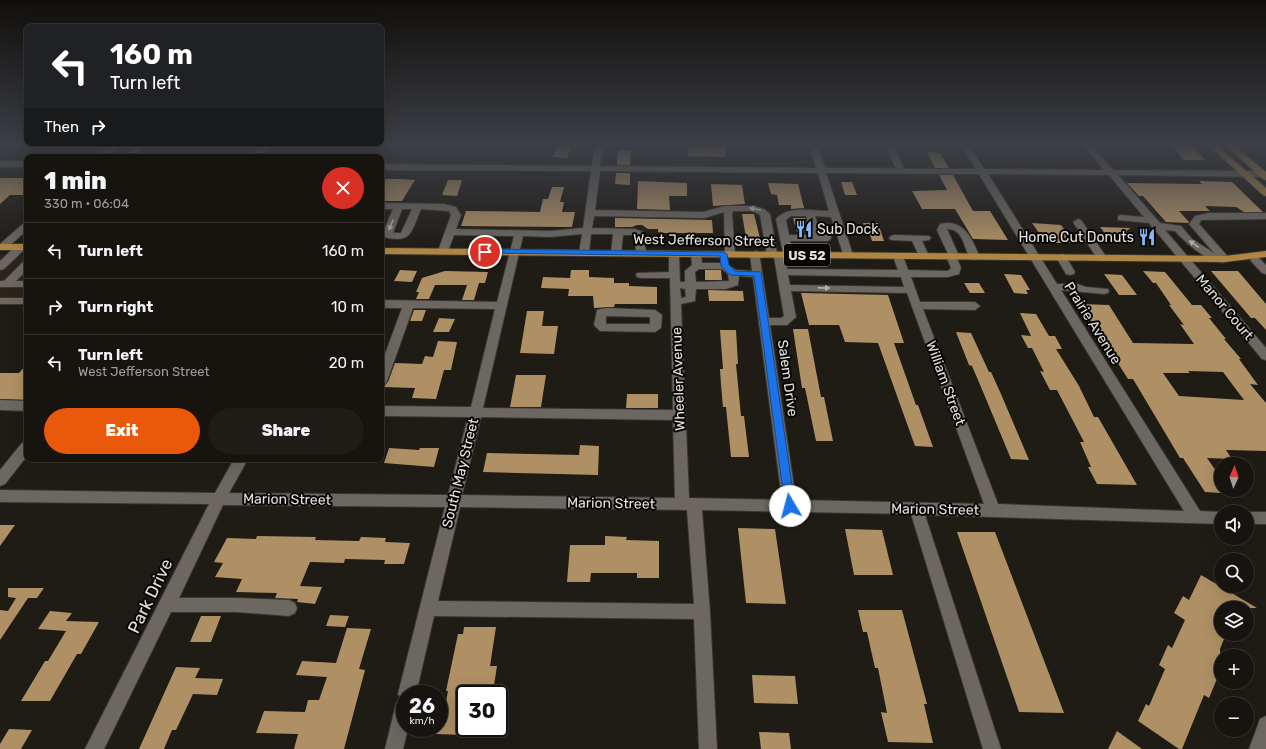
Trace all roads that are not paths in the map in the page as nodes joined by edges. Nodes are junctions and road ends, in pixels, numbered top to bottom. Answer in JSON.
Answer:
{"nodes":[{"id":1,"x":595,"y":180,"type":"edge"},
{"id":2,"x":825,"y":180,"type":"edge"},
{"id":3,"x":986,"y":180,"type":"edge"},
{"id":4,"x":1118,"y":180,"type":"edge"},
{"id":5,"x":1252,"y":180,"type":"edge"},
{"id":6,"x":1266,"y":193,"type":"edge"},
{"id":7,"x":384,"y":206,"type":"edge"},
{"id":8,"x":399,"y":206,"type":"junction"},
{"id":9,"x":418,"y":206,"type":"junction"},
{"id":10,"x":729,"y":210,"type":"junction"},
{"id":11,"x":590,"y":213,"type":"junction"},
{"id":12,"x":810,"y":214,"type":"junction"},
{"id":13,"x":835,"y":214,"type":"junction"},
{"id":14,"x":1266,"y":216,"type":"edge"},
{"id":15,"x":1121,"y":218,"type":"dead end"},
{"id":16,"x":1078,"y":222,"type":"dead end"},
{"id":17,"x":1155,"y":223,"type":"junction"},
{"id":18,"x":24,"y":228,"type":"edge"},
{"id":19,"x":450,"y":232,"type":"junction"},
{"id":20,"x":587,"y":232,"type":"junction"},
{"id":21,"x":618,"y":232,"type":"junction"},
{"id":22,"x":841,"y":232,"type":"junction"},
{"id":23,"x":518,"y":234,"type":"junction"},
{"id":24,"x":398,"y":236,"type":"junction"},
{"id":25,"x":785,"y":238,"type":"junction"},
{"id":26,"x":817,"y":238,"type":"junction"},
{"id":27,"x":894,"y":238,"type":"dead end"},
{"id":28,"x":1,"y":247,"type":"edge"},
{"id":29,"x":24,"y":247,"type":"edge"},
{"id":30,"x":386,"y":251,"type":"edge"},
{"id":31,"x":443,"y":251,"type":"junction"},
{"id":32,"x":514,"y":252,"type":"junction"},
{"id":33,"x":584,"y":253,"type":"junction"},
{"id":34,"x":616,"y":253,"type":"junction"},
{"id":35,"x":641,"y":253,"type":"junction"},
{"id":36,"x":674,"y":254,"type":"junction"},
{"id":37,"x":696,"y":254,"type":"junction"},
{"id":38,"x":727,"y":254,"type":"junction"},
{"id":39,"x":756,"y":254,"type":"junction"},
{"id":40,"x":1266,"y":254,"type":"edge"},
{"id":41,"x":780,"y":255,"type":"junction"},
{"id":42,"x":848,"y":255,"type":"junction"},
{"id":43,"x":898,"y":256,"type":"junction"},
{"id":44,"x":924,"y":256,"type":"junction"},
{"id":45,"x":953,"y":256,"type":"junction"},
{"id":46,"x":975,"y":256,"type":"junction"},
{"id":47,"x":1034,"y":257,"type":"junction"},
{"id":48,"x":1061,"y":257,"type":"junction"},
{"id":49,"x":1102,"y":258,"type":"junction"},
{"id":50,"x":1184,"y":258,"type":"junction"},
{"id":51,"x":1221,"y":259,"type":"junction"},
{"id":52,"x":1255,"y":260,"type":"junction"},
{"id":53,"x":1266,"y":260,"type":"edge"},
{"id":54,"x":24,"y":265,"type":"edge"},
{"id":55,"x":697,"y":266,"type":"junction"},
{"id":56,"x":0,"y":267,"type":"edge"},
{"id":57,"x":24,"y":267,"type":"edge"},
{"id":58,"x":729,"y":270,"type":"junction"},
{"id":59,"x":1266,"y":271,"type":"edge"},
{"id":60,"x":782,"y":272,"type":"junction"},
{"id":61,"x":1070,"y":272,"type":"dead end"},
{"id":62,"x":758,"y":274,"type":"junction"},
{"id":63,"x":905,"y":274,"type":"junction"},
{"id":64,"x":641,"y":275,"type":"dead end"},
{"id":65,"x":675,"y":280,"type":"junction"},
{"id":66,"x":4,"y":283,"type":"edge"},
{"id":67,"x":24,"y":284,"type":"edge"},
{"id":68,"x":691,"y":285,"type":"junction"},
{"id":69,"x":1052,"y":287,"type":"junction"},
{"id":70,"x":785,"y":288,"type":"junction"},
{"id":71,"x":911,"y":290,"type":"junction"},
{"id":72,"x":1104,"y":291,"type":"dead end"},
{"id":73,"x":0,"y":301,"type":"edge"},
{"id":74,"x":24,"y":301,"type":"edge"},
{"id":75,"x":676,"y":301,"type":"junction"},
{"id":76,"x":384,"y":304,"type":"edge"},
{"id":77,"x":409,"y":305,"type":"junction"},
{"id":78,"x":501,"y":306,"type":"junction"},
{"id":79,"x":918,"y":306,"type":"junction"},
{"id":80,"x":974,"y":306,"type":"dead end"},
{"id":81,"x":656,"y":319,"type":"dead end"},
{"id":82,"x":676,"y":320,"type":"junction"},
{"id":83,"x":765,"y":321,"type":"junction"},
{"id":84,"x":1266,"y":356,"type":"edge"},
{"id":85,"x":384,"y":373,"type":"edge"},
{"id":86,"x":0,"y":405,"type":"edge"},
{"id":87,"x":24,"y":406,"type":"edge"},
{"id":88,"x":384,"y":411,"type":"edge"},
{"id":89,"x":475,"y":412,"type":"junction"},
{"id":90,"x":679,"y":415,"type":"junction"},
{"id":91,"x":24,"y":452,"type":"edge"},
{"id":92,"x":238,"y":462,"type":"edge"},
{"id":93,"x":0,"y":480,"type":"edge"},
{"id":94,"x":0,"y":496,"type":"edge"},
{"id":95,"x":219,"y":498,"type":"junction"},
{"id":96,"x":453,"y":501,"type":"junction"},
{"id":97,"x":688,"y":504,"type":"junction"},
{"id":98,"x":790,"y":506,"type":"junction"},
{"id":99,"x":916,"y":508,"type":"junction"},
{"id":100,"x":993,"y":510,"type":"junction"},
{"id":101,"x":1196,"y":517,"type":"junction"},
{"id":102,"x":1214,"y":518,"type":"edge"},
{"id":103,"x":1254,"y":518,"type":"edge"},
{"id":104,"x":1266,"y":518,"type":"edge"},
{"id":105,"x":167,"y":605,"type":"junction"},
{"id":106,"x":289,"y":608,"type":"dead end"},
{"id":107,"x":428,"y":608,"type":"junction"},
{"id":108,"x":702,"y":612,"type":"junction"},
{"id":109,"x":409,"y":685,"type":"edge"},
{"id":110,"x":1266,"y":725,"type":"edge"},
{"id":111,"x":397,"y":737,"type":"edge"},
{"id":112,"x":94,"y":749,"type":"edge"},
{"id":113,"x":394,"y":749,"type":"edge"},
{"id":114,"x":708,"y":749,"type":"edge"},
{"id":115,"x":992,"y":749,"type":"edge"},
{"id":116,"x":1258,"y":749,"type":"edge"}],
"edges":[{"from":1,"to":11,"type":"street"},
{"from":2,"to":13,"type":"street"},
{"from":3,"to":47,"type":"street","name":"Prairie Avenue"},
{"from":4,"to":17,"type":"street","name":"Manor Court"},
{"from":5,"to":6,"type":"main road"},
{"from":7,"to":8,"type":"street"},
{"from":8,"to":9,"type":"street"},
{"from":8,"to":24,"type":"street","one_way":true},
{"from":9,"to":19,"type":"street"},
{"from":9,"to":24,"type":"street"},
{"from":10,"to":11,"type":"street"},
{"from":10,"to":38,"type":"street"},
{"from":41,"to":10,"type":"street","one_way":true},
{"from":11,"to":20,"type":"street"},
{"from":12,"to":13,"type":"street"},
{"from":12,"to":25,"type":"street"},
{"from":12,"to":26,"type":"street"},
{"from":13,"to":22,"type":"street"},
{"from":14,"to":51,"type":"street"},
{"from":15,"to":17,"type":"street"},
{"from":16,"to":49,"type":"street"},
{"from":17,"to":50,"type":"street","name":"Manor Court"},
{"from":51,"to":17,"type":"street","one_way":true},
{"from":18,"to":28,"type":"street"},
{"from":19,"to":23,"type":"street"},
{"from":19,"to":31,"type":"street"},
{"from":20,"to":21,"type":"street"},
{"from":20,"to":23,"type":"street"},
{"from":20,"to":33,"type":"street"},
{"from":21,"to":34,"type":"street"},
{"from":21,"to":35,"type":"street"},
{"from":22,"to":26,"type":"street"},
{"from":22,"to":42,"type":"street"},
{"from":23,"to":32,"type":"street","name":"South May Street"},
{"from":24,"to":30,"type":"street"},
{"from":25,"to":26,"type":"street"},
{"from":25,"to":41,"type":"street"},
{"from":27,"to":44,"type":"street"},
{"from":28,"to":29,"type":"main road"},
{"from":29,"to":56,"type":"street"},
{"from":30,"to":31,"type":"main road","name":"West Jefferson Street","number":"US 52"},
{"from":31,"to":32,"type":"main road","name":"West Jefferson Street","number":"US 52"},
{"from":32,"to":33,"type":"main road","name":"West Jefferson Street","number":"US 52"},
{"from":32,"to":78,"type":"street","name":"South May Street"},
{"from":33,"to":34,"type":"main road","name":"West Jefferson Street","number":"US 52"},
{"from":34,"to":35,"type":"main road","name":"West Jefferson Street","number":"US 52"},
{"from":35,"to":36,"type":"main road","name":"West Jefferson Street","number":"US 52"},
{"from":36,"to":37,"type":"main road","name":"West Jefferson Street","number":"US 52"},
{"from":36,"to":65,"type":"street","name":"Wheeler Avenue"},
{"from":37,"to":38,"type":"main road","name":"West Jefferson Street","number":"US 52"},
{"from":37,"to":55,"type":"street"},
{"from":38,"to":39,"type":"main road","name":"West Jefferson Street","number":"US 52"},
{"from":38,"to":58,"type":"street"},
{"from":39,"to":41,"type":"main road","name":"West Jefferson Street","number":"US 52"},
{"from":39,"to":62,"type":"street","name":"Salem Drive"},
{"from":40,"to":51,"type":"main road","name":"West Jefferson Street","number":"US 52"},
{"from":41,"to":42,"type":"main road","name":"West Jefferson Street","number":"US 52"},
{"from":41,"to":60,"type":"street"},
{"from":42,"to":43,"type":"main road","name":"West Jefferson Street","number":"US 52"},
{"from":43,"to":44,"type":"main road","name":"West Jefferson Street","number":"US 52"},
{"from":43,"to":63,"type":"street","name":"William Street"},
{"from":44,"to":45,"type":"main road","name":"West Jefferson Street","number":"US 52"},
{"from":45,"to":46,"type":"main road","name":"West Jefferson Street","number":"US 52"},
{"from":45,"to":46,"type":"street"},
{"from":45,"to":63,"type":"street"},
{"from":46,"to":47,"type":"main road","name":"West Jefferson Street","number":"US 52"},
{"from":47,"to":48,"type":"main road","name":"West Jefferson Street","number":"US 52"},
{"from":47,"to":69,"type":"street","name":"Prairie Avenue"},
{"from":48,"to":49,"type":"main road","name":"West Jefferson Street","number":"US 52"},
{"from":48,"to":61,"type":"street"},
{"from":49,"to":50,"type":"main road","name":"West Jefferson Street","number":"US 52"},
{"from":50,"to":51,"type":"main road","name":"West Jefferson Street","number":"US 52"},
{"from":50,"to":84,"type":"street","name":"Manor Court"},
{"from":51,"to":52,"type":"main road","number":"US 52"},
{"from":52,"to":53,"type":"main road","number":"US 52"},
{"from":52,"to":59,"type":"street"},
{"from":54,"to":56,"type":"street"},
{"from":55,"to":58,"type":"street"},
{"from":55,"to":68,"type":"street"},
{"from":57,"to":66,"type":"street"},
{"from":58,"to":62,"type":"street"},
{"from":58,"to":68,"type":"street"},
{"from":60,"to":63,"type":"street"},
{"from":60,"to":70,"type":"street"},
{"from":62,"to":83,"type":"street","name":"Salem Drive"},
{"from":63,"to":71,"type":"street","name":"William Street"},
{"from":64,"to":65,"type":"street"},
{"from":65,"to":68,"type":"street"},
{"from":65,"to":75,"type":"street","name":"Wheeler Avenue"},
{"from":66,"to":67,"type":"street"},
{"from":68,"to":75,"type":"street"},
{"from":69,"to":72,"type":"street"},
{"from":69,"to":101,"type":"street","name":"Prairie Avenue"},
{"from":70,"to":71,"type":"street","one_way":true},
{"from":70,"to":83,"type":"street"},
{"from":71,"to":79,"type":"street","name":"William Street"},
{"from":73,"to":74,"type":"street"},
{"from":75,"to":82,"type":"street","name":"Wheeler Avenue"},
{"from":76,"to":77,"type":"street"},
{"from":77,"to":78,"type":"street"},
{"from":77,"to":85,"type":"street"},
{"from":78,"to":89,"type":"street","name":"South May Street"},
{"from":79,"to":80,"type":"street"},
{"from":79,"to":100,"type":"street","name":"William Street"},
{"from":81,"to":82,"type":"street"},
{"from":82,"to":90,"type":"street","name":"Wheeler Avenue"},
{"from":83,"to":98,"type":"street","name":"Salem Drive"},
{"from":86,"to":87,"type":"street"},
{"from":88,"to":89,"type":"street"},
{"from":89,"to":90,"type":"street"},
{"from":89,"to":96,"type":"street","name":"South May Street"},
{"from":90,"to":97,"type":"street","name":"Wheeler Avenue"},
{"from":91,"to":93,"type":"street"},
{"from":92,"to":95,"type":"street","name":"Park Drive"},
{"from":94,"to":95,"type":"street","name":"Marion Street"},
{"from":95,"to":96,"type":"street","name":"Marion Street"},
{"from":95,"to":105,"type":"street","name":"Park Drive"},
{"from":96,"to":97,"type":"street","name":"Marion Street"},
{"from":96,"to":107,"type":"street","name":"South May Street"},
{"from":97,"to":98,"type":"street","name":"Marion Street"},
{"from":97,"to":108,"type":"street","name":"Wheeler Avenue"},
{"from":98,"to":99,"type":"street","name":"Marion Street"},
{"from":99,"to":100,"type":"street","name":"Marion Street"},
{"from":99,"to":115,"type":"street"},
{"from":100,"to":101,"type":"street","name":"Marion Street"},
{"from":101,"to":102,"type":"street","name":"Marion Street"},
{"from":103,"to":104,"type":"street"},
{"from":105,"to":106,"type":"street"},
{"from":105,"to":112,"type":"street","name":"Park Drive"},
{"from":107,"to":108,"type":"street"},
{"from":107,"to":109,"type":"street","name":"South May Street"},
{"from":108,"to":114,"type":"street","name":"Wheeler Avenue"},
{"from":110,"to":116,"type":"street"},
{"from":111,"to":113,"type":"street"}]}
